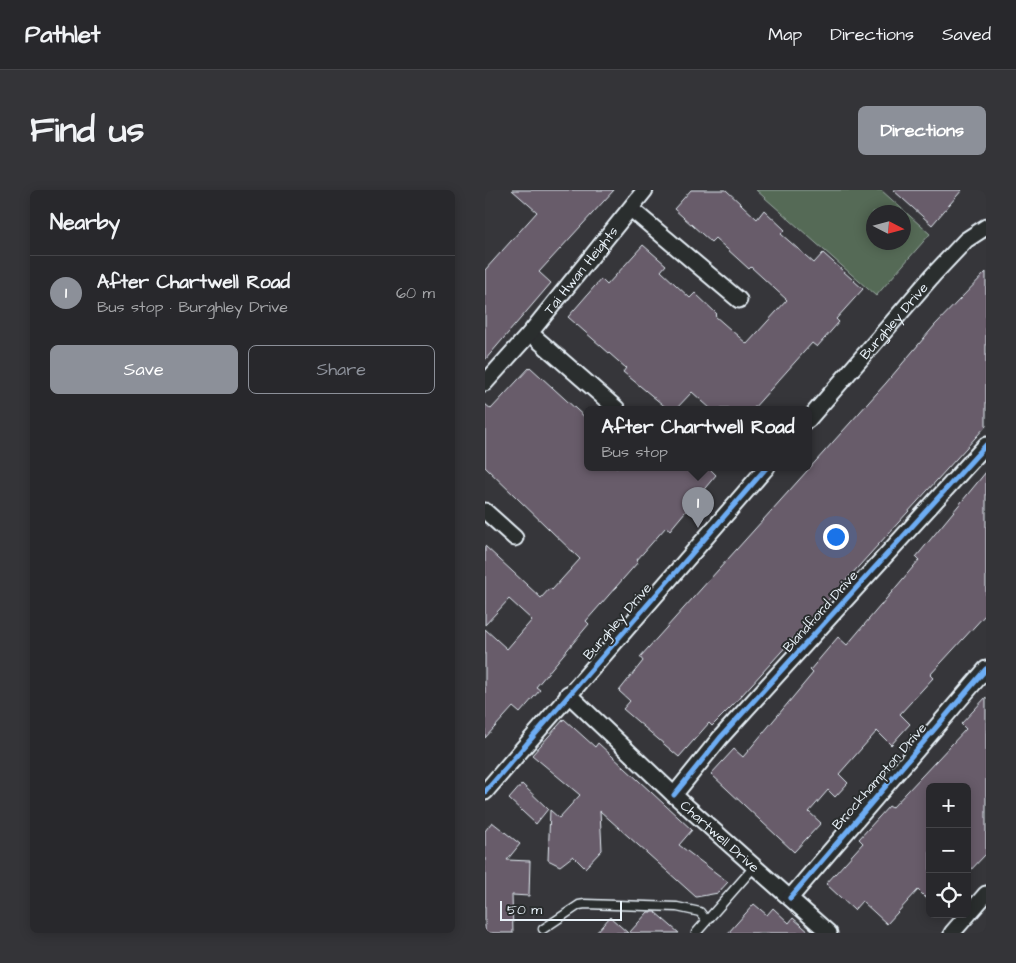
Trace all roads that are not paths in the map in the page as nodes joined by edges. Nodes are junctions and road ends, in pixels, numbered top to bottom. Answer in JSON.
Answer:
{"nodes":[{"id":1,"x":645,"y":190,"type":"edge"},
{"id":2,"x":631,"y":209,"type":"junction"},
{"id":3,"x":986,"y":227,"type":"edge"},
{"id":4,"x":739,"y":300,"type":"dead end"},
{"id":5,"x":529,"y":333,"type":"junction"},
{"id":6,"x":485,"y":383,"type":"edge"},
{"id":7,"x":614,"y":406,"type":"edge"},
{"id":8,"x":812,"y":415,"type":"edge"},
{"id":9,"x":986,"y":445,"type":"edge"},
{"id":10,"x":763,"y":471,"type":"edge"},
{"id":11,"x":485,"y":511,"type":"edge"},
{"id":12,"x":515,"y":538,"type":"dead end"},
{"id":13,"x":986,"y":669,"type":"edge"},
{"id":14,"x":568,"y":694,"type":"junction"},
{"id":15,"x":485,"y":792,"type":"edge"},
{"id":16,"x":674,"y":795,"type":"junction"},
{"id":17,"x":754,"y":867,"type":"junction"},
{"id":18,"x":986,"y":894,"type":"edge"},
{"id":19,"x":790,"y":898,"type":"junction"},
{"id":20,"x":706,"y":920,"type":"junction"},
{"id":21,"x":543,"y":929,"type":"dead end"},
{"id":22,"x":696,"y":933,"type":"edge"},
{"id":23,"x":829,"y":933,"type":"edge"},
{"id":24,"x":952,"y":933,"type":"edge"}],
"edges":[{"from":1,"to":2,"type":"street","name":"Tai Hwan Heights"},
{"from":2,"to":4,"type":"street"},
{"from":2,"to":5,"type":"street","name":"Tai Hwan Heights"},
{"from":3,"to":8,"type":"street","name":"Burghley Drive"},
{"from":5,"to":6,"type":"street","name":"Tai Hwan Heights"},
{"from":5,"to":7,"type":"street"},
{"from":9,"to":16,"type":"street","name":"Blandford Drive"},
{"from":10,"to":14,"type":"street","name":"Burghley Drive"},
{"from":11,"to":12,"type":"street"},
{"from":13,"to":19,"type":"street","name":"Brockhampton Drive"},
{"from":14,"to":15,"type":"street","name":"Burghley Drive"},
{"from":14,"to":16,"type":"street","name":"Chartwell Drive"},
{"from":16,"to":17,"type":"street","name":"Chartwell Drive"},
{"from":17,"to":19,"type":"street","name":"Chartwell Drive"},
{"from":17,"to":20,"type":"lane"},
{"from":18,"to":24,"type":"street"},
{"from":19,"to":23,"type":"street","name":"Chartwell Drive"},
{"from":20,"to":21,"type":"lane"},
{"from":20,"to":22,"type":"lane"}]}
